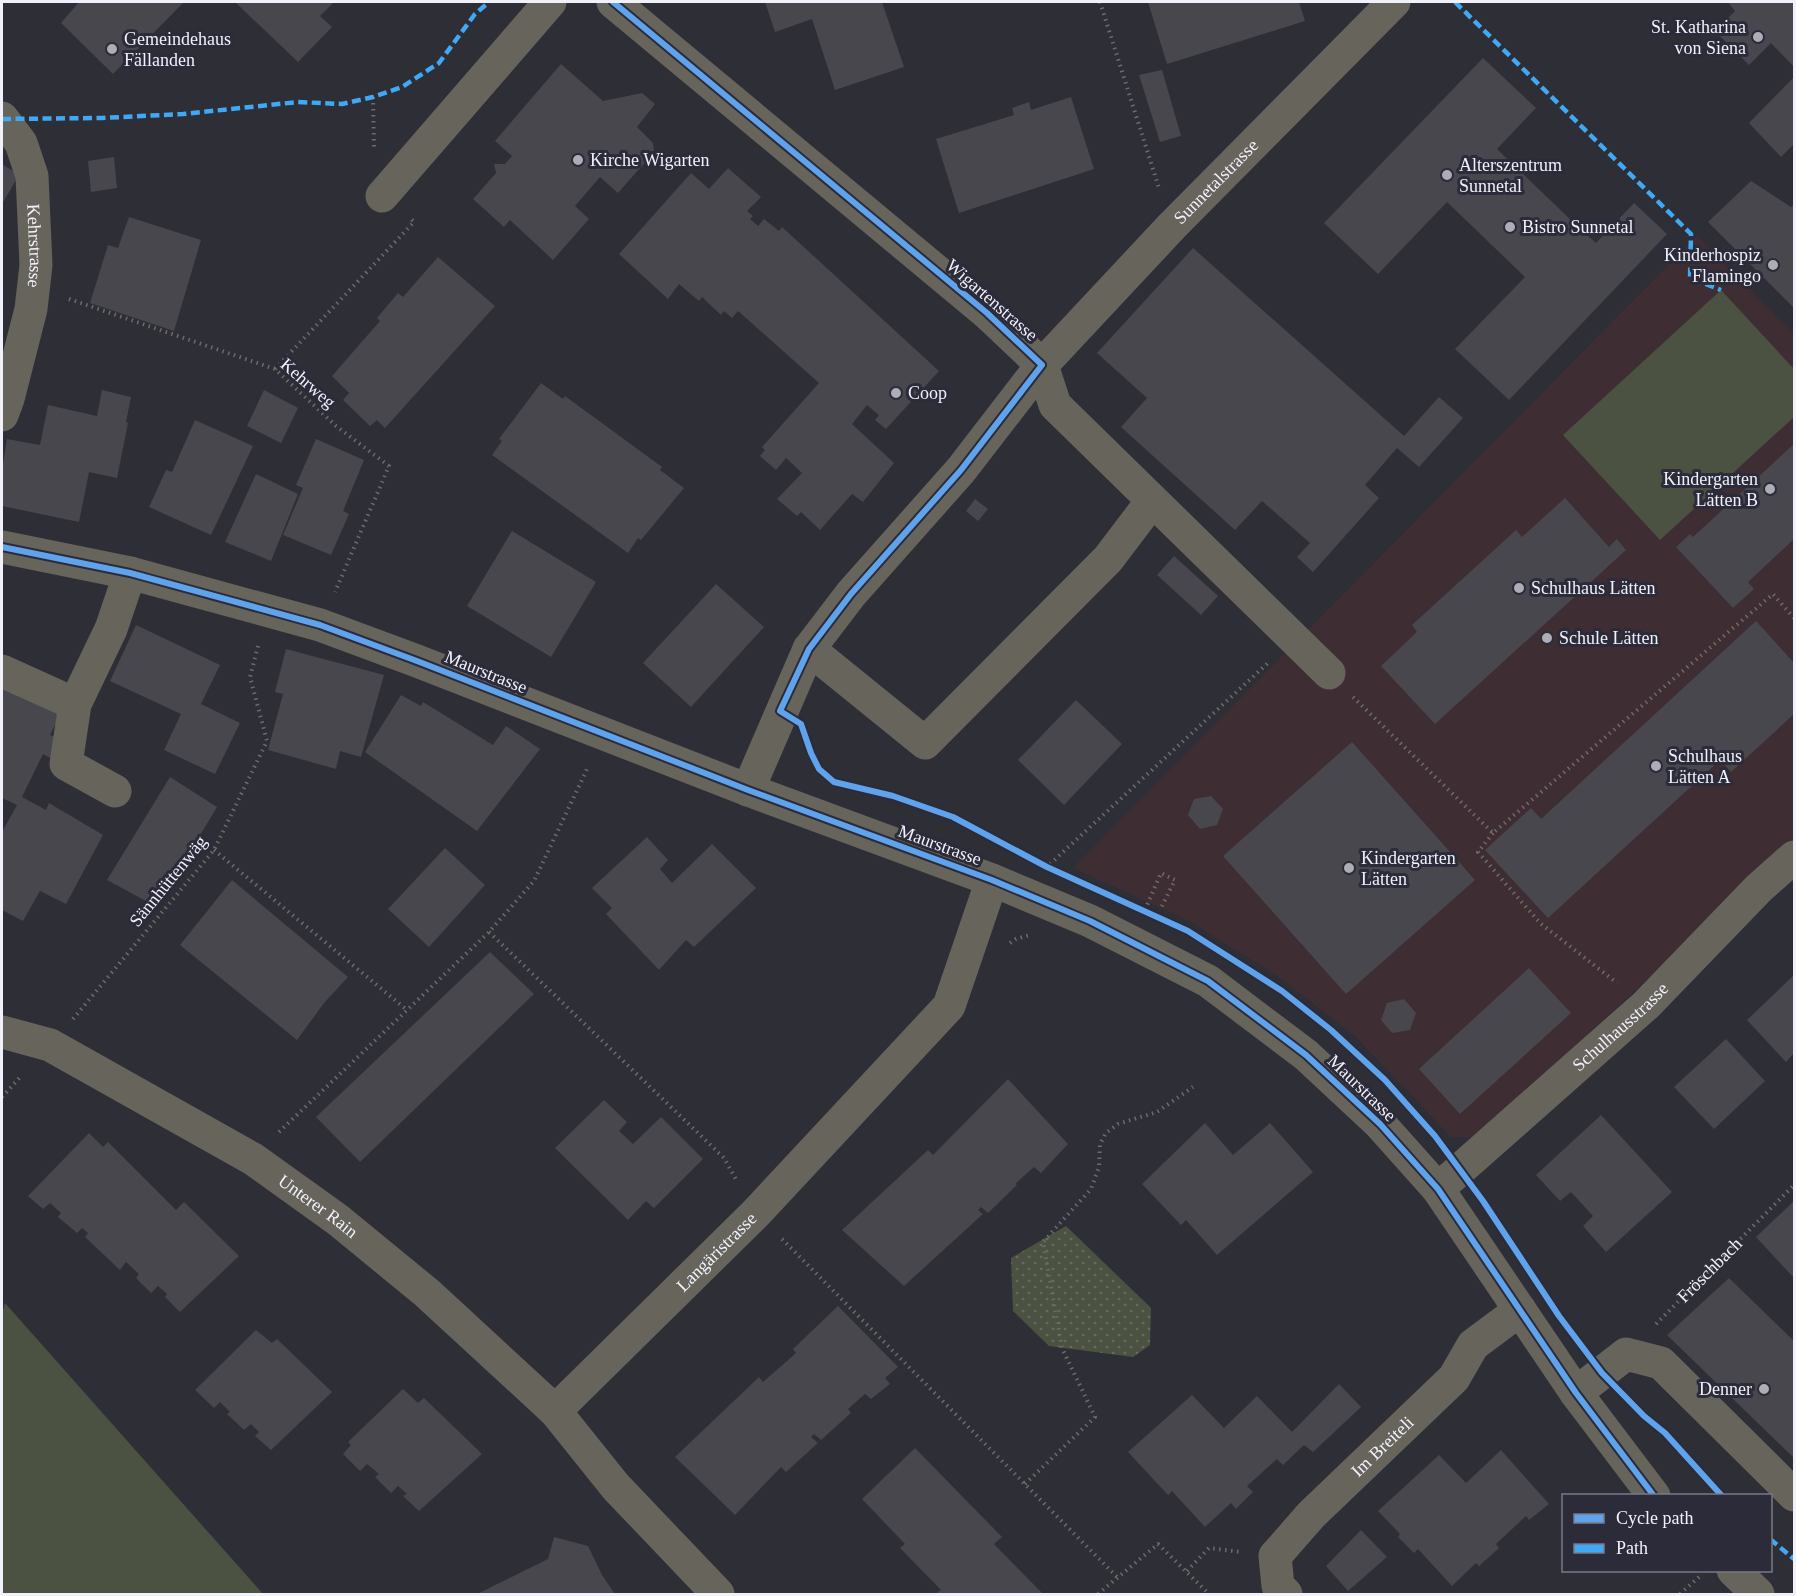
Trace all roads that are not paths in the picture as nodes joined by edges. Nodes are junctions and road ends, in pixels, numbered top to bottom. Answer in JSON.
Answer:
{"nodes":[{"id":1,"x":550,"y":2,"type":"edge"},
{"id":2,"x":613,"y":2,"type":"edge"},
{"id":3,"x":1394,"y":2,"type":"edge"},
{"id":4,"x":2,"y":118,"type":"edge"},
{"id":5,"x":382,"y":196,"type":"road end"},
{"id":6,"x":1042,"y":365,"type":"junction"},
{"id":7,"x":2,"y":415,"type":"edge"},
{"id":8,"x":1152,"y":501,"type":"junction"},
{"id":9,"x":2,"y":547,"type":"edge"},
{"id":10,"x":130,"y":573,"type":"junction"},
{"id":11,"x":809,"y":649,"type":"junction"},
{"id":12,"x":2,"y":670,"type":"edge"},
{"id":13,"x":1329,"y":673,"type":"road end"},
{"id":14,"x":75,"y":704,"type":"junction"},
{"id":15,"x":748,"y":790,"type":"junction"},
{"id":16,"x":116,"y":791,"type":"dead end"},
{"id":17,"x":1794,"y":857,"type":"edge"},
{"id":18,"x":992,"y":880,"type":"junction"},
{"id":19,"x":2,"y":1032,"type":"edge"},
{"id":20,"x":1438,"y":1189,"type":"junction"},
{"id":21,"x":1520,"y":1310,"type":"junction"},
{"id":22,"x":1576,"y":1393,"type":"junction"},
{"id":23,"x":555,"y":1411,"type":"junction"},
{"id":24,"x":1652,"y":1494,"type":"edge"},
{"id":25,"x":1794,"y":1495,"type":"edge"},
{"id":26,"x":1735,"y":1572,"type":"edge"},
{"id":27,"x":718,"y":1594,"type":"edge"},
{"id":28,"x":1286,"y":1594,"type":"edge"},
{"id":29,"x":1758,"y":1594,"type":"edge"}],
"edges":[{"from":1,"to":5,"type":"street"},
{"from":2,"to":6,"type":"street","name":"Wigartenstrasse"},
{"from":3,"to":6,"type":"street","name":"Sunnetalstrasse"},
{"from":4,"to":7,"type":"street","name":"Kehrstrasse"},
{"from":6,"to":8,"type":"street"},
{"from":6,"to":11,"type":"street","name":"Wigartenstrasse"},
{"from":8,"to":11,"type":"street"},
{"from":8,"to":13,"type":"street"},
{"from":9,"to":10,"type":"street","name":"Maurstrasse"},
{"from":10,"to":14,"type":"street"},
{"from":10,"to":15,"type":"street","name":"Maurstrasse"},
{"from":11,"to":15,"type":"street","name":"Wigartenstrasse"},
{"from":12,"to":14,"type":"street"},
{"from":14,"to":16,"type":"street"},
{"from":15,"to":18,"type":"street","name":"Maurstrasse"},
{"from":17,"to":20,"type":"street","name":"Schulhausstrasse"},
{"from":18,"to":20,"type":"street","name":"Maurstrasse"},
{"from":18,"to":23,"type":"street","name":"Langäristrasse"},
{"from":19,"to":23,"type":"street","name":"Unterer Rain"},
{"from":20,"to":21,"type":"street","name":"Maurstrasse"},
{"from":21,"to":22,"type":"street","name":"Maurstrasse"},
{"from":21,"to":28,"type":"street","name":"Im Breiteli"},
{"from":22,"to":24,"type":"street","name":"Maurstrasse"},
{"from":22,"to":25,"type":"street"},
{"from":23,"to":27,"type":"street"},
{"from":26,"to":29,"type":"street"}]}
